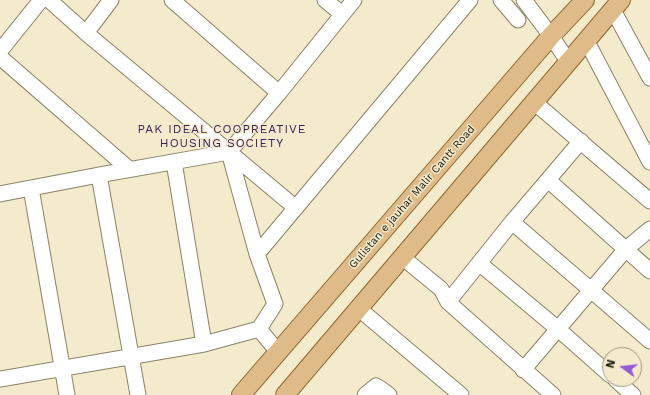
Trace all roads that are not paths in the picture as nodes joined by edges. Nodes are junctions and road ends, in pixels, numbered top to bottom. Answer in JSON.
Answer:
{"nodes":[{"id":1,"x":41,"y":0,"type":"edge"},
{"id":2,"x":49,"y":0,"type":"edge"},
{"id":3,"x":111,"y":0,"type":"edge"},
{"id":4,"x":172,"y":0,"type":"edge"},
{"id":5,"x":325,"y":0,"type":"edge"},
{"id":6,"x":354,"y":0,"type":"edge"},
{"id":7,"x":470,"y":0,"type":"edge"},
{"id":8,"x":501,"y":0,"type":"edge"},
{"id":9,"x":524,"y":0,"type":"edge"},
{"id":10,"x":585,"y":0,"type":"edge"},
{"id":11,"x":617,"y":5,"type":"edge"},
{"id":12,"x":342,"y":14,"type":"junction"},
{"id":13,"x":518,"y":20,"type":"dead end"},
{"id":14,"x":86,"y":33,"type":"junction"},
{"id":15,"x":551,"y":36,"type":"junction"},
{"id":16,"x":586,"y":40,"type":"junction"},
{"id":17,"x":0,"y":53,"type":"edge"},
{"id":18,"x":568,"y":61,"type":"junction"},
{"id":19,"x":650,"y":78,"type":"edge"},
{"id":20,"x":279,"y":93,"type":"junction"},
{"id":21,"x":534,"y":102,"type":"junction"},
{"id":22,"x":581,"y":142,"type":"junction"},
{"id":23,"x":229,"y":152,"type":"junction"},
{"id":24,"x":174,"y":162,"type":"junction"},
{"id":25,"x":650,"y":162,"type":"edge"},
{"id":26,"x":129,"y":169,"type":"junction"},
{"id":27,"x":99,"y":175,"type":"junction"},
{"id":28,"x":548,"y":180,"type":"junction"},
{"id":29,"x":31,"y":188,"type":"junction"},
{"id":30,"x":0,"y":194,"type":"edge"},
{"id":31,"x":650,"y":201,"type":"edge"},
{"id":32,"x":296,"y":208,"type":"junction"},
{"id":33,"x":512,"y":222,"type":"junction"},
{"id":34,"x":650,"y":229,"type":"edge"},
{"id":35,"x":626,"y":249,"type":"junction"},
{"id":36,"x":257,"y":254,"type":"junction"},
{"id":37,"x":402,"y":257,"type":"junction"},
{"id":38,"x":479,"y":263,"type":"junction"},
{"id":39,"x":650,"y":270,"type":"edge"},
{"id":40,"x":591,"y":290,"type":"junction"},
{"id":41,"x":448,"y":302,"type":"junction"},
{"id":42,"x":358,"y":308,"type":"junction"},
{"id":43,"x":259,"y":329,"type":"junction"},
{"id":44,"x":558,"y":329,"type":"junction"},
{"id":45,"x":650,"y":341,"type":"edge"},
{"id":46,"x":204,"y":344,"type":"junction"},
{"id":47,"x":278,"y":352,"type":"junction"},
{"id":48,"x":132,"y":356,"type":"junction"},
{"id":49,"x":602,"y":368,"type":"edge"},
{"id":50,"x":62,"y":369,"type":"junction"},
{"id":51,"x":523,"y":370,"type":"junction"},
{"id":52,"x":0,"y":378,"type":"edge"},
{"id":53,"x":624,"y":387,"type":"edge"},
{"id":54,"x":67,"y":395,"type":"edge"},
{"id":55,"x":138,"y":395,"type":"edge"},
{"id":56,"x":241,"y":395,"type":"edge"},
{"id":57,"x":285,"y":395,"type":"edge"},
{"id":58,"x":365,"y":395,"type":"edge"},
{"id":59,"x":389,"y":395,"type":"edge"},
{"id":60,"x":461,"y":395,"type":"edge"},
{"id":61,"x":553,"y":395,"type":"edge"},
{"id":62,"x":633,"y":395,"type":"edge"}],
"edges":[{"from":1,"to":17,"type":"street"},
{"from":2,"to":14,"type":"street"},
{"from":3,"to":14,"type":"street"},
{"from":4,"to":20,"type":"street"},
{"from":5,"to":12,"type":"street"},
{"from":6,"to":12,"type":"street"},
{"from":7,"to":32,"type":"street"},
{"from":8,"to":13,"type":"street"},
{"from":9,"to":15,"type":"street"},
{"from":10,"to":15,"type":"main road","name":"Gulistan e jauhar Malir Cantt Road"},
{"from":11,"to":16,"type":"main road"},
{"from":11,"to":19,"type":"street"},
{"from":12,"to":20,"type":"street"},
{"from":14,"to":23,"type":"street"},
{"from":15,"to":18,"type":"street"},
{"from":15,"to":47,"type":"main road","name":"Gulistan e jauhar Malir Cantt Road"},
{"from":16,"to":18,"type":"main road"},
{"from":16,"to":25,"type":"street"},
{"from":17,"to":26,"type":"street"},
{"from":18,"to":21,"type":"main road"},
{"from":20,"to":23,"type":"street"},
{"from":21,"to":22,"type":"street"},
{"from":21,"to":37,"type":"main road"},
{"from":22,"to":28,"type":"street"},
{"from":22,"to":31,"type":"street"},
{"from":23,"to":24,"type":"street"},
{"from":23,"to":32,"type":"street"},
{"from":23,"to":36,"type":"street"},
{"from":24,"to":26,"type":"street"},
{"from":24,"to":46,"type":"street"},
{"from":26,"to":27,"type":"street"},
{"from":27,"to":29,"type":"street"},
{"from":27,"to":48,"type":"street"},
{"from":28,"to":33,"type":"street"},
{"from":28,"to":35,"type":"street"},
{"from":29,"to":30,"type":"street"},
{"from":29,"to":50,"type":"street"},
{"from":32,"to":36,"type":"street"},
{"from":33,"to":38,"type":"street"},
{"from":33,"to":40,"type":"street"},
{"from":34,"to":35,"type":"street"},
{"from":35,"to":39,"type":"street"},
{"from":35,"to":40,"type":"street"},
{"from":36,"to":43,"type":"street"},
{"from":37,"to":41,"type":"street"},
{"from":37,"to":42,"type":"main road"},
{"from":38,"to":41,"type":"street"},
{"from":38,"to":44,"type":"street"},
{"from":40,"to":44,"type":"street"},
{"from":40,"to":45,"type":"street"},
{"from":41,"to":51,"type":"street"},
{"from":42,"to":57,"type":"main road"},
{"from":42,"to":60,"type":"street"},
{"from":43,"to":46,"type":"street"},
{"from":43,"to":47,"type":"street"},
{"from":44,"to":49,"type":"street"},
{"from":44,"to":51,"type":"street"},
{"from":46,"to":48,"type":"street"},
{"from":47,"to":56,"type":"main road","name":"Gulistan e jauhar Malir Cantt Road"},
{"from":48,"to":50,"type":"street"},
{"from":48,"to":55,"type":"street"},
{"from":50,"to":52,"type":"street"},
{"from":50,"to":54,"type":"street"},
{"from":51,"to":61,"type":"street"},
{"from":53,"to":62,"type":"street"},
{"from":58,"to":59,"type":"street"}]}
